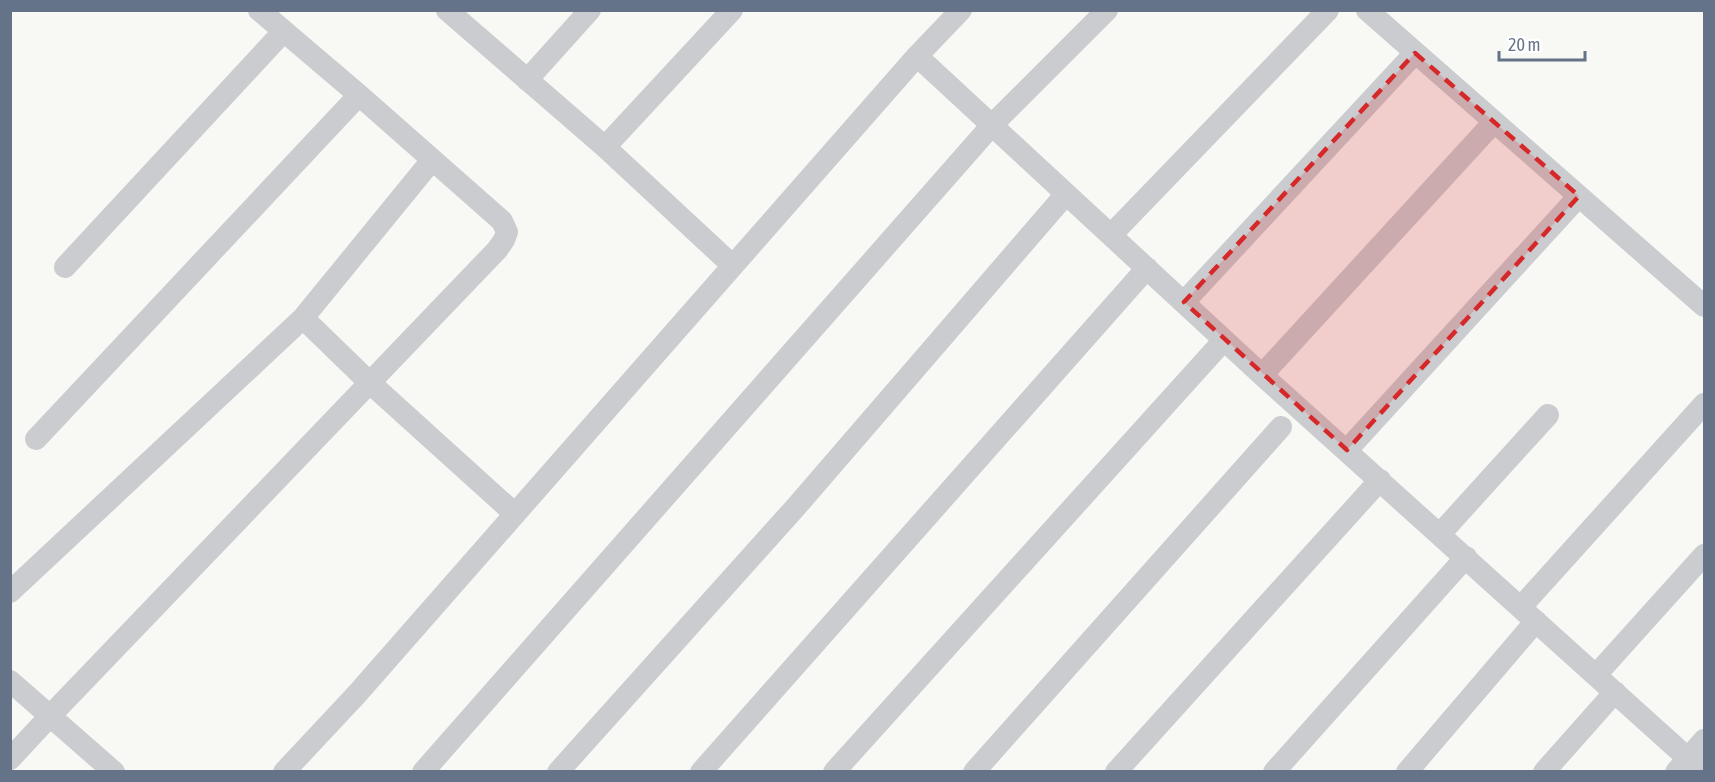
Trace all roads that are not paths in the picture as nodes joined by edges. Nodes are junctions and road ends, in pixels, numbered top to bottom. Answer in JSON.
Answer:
{"nodes":[{"id":1,"x":259,"y":10,"type":"edge"},
{"id":2,"x":590,"y":10,"type":"edge"},
{"id":3,"x":732,"y":10,"type":"edge"},
{"id":4,"x":961,"y":10,"type":"edge"},
{"id":5,"x":1107,"y":10,"type":"edge"},
{"id":6,"x":1328,"y":10,"type":"edge"},
{"id":7,"x":1367,"y":10,"type":"edge"},
{"id":8,"x":448,"y":11,"type":"edge"},
{"id":9,"x":283,"y":32,"type":"junction"},
{"id":10,"x":1415,"y":53,"type":"junction"},
{"id":11,"x":917,"y":56,"type":"junction"},
{"id":12,"x":527,"y":80,"type":"junction"},
{"id":13,"x":359,"y":94,"type":"junction"},
{"id":14,"x":1494,"y":122,"type":"junction"},
{"id":15,"x":992,"y":125,"type":"junction"},
{"id":16,"x":605,"y":147,"type":"junction"},
{"id":17,"x":432,"y":160,"type":"junction"},
{"id":18,"x":1066,"y":194,"type":"junction"},
{"id":19,"x":1579,"y":196,"type":"junction"},
{"id":20,"x":1111,"y":235,"type":"junction"},
{"id":21,"x":732,"y":265,"type":"junction"},
{"id":22,"x":65,"y":267,"type":"dead end"},
{"id":23,"x":1147,"y":268,"type":"junction"},
{"id":24,"x":1184,"y":302,"type":"junction"},
{"id":25,"x":1704,"y":306,"type":"edge"},
{"id":26,"x":303,"y":318,"type":"junction"},
{"id":27,"x":1224,"y":340,"type":"junction"},
{"id":28,"x":1262,"y":375,"type":"junction"},
{"id":29,"x":369,"y":382,"type":"junction"},
{"id":30,"x":1704,"y":404,"type":"edge"},
{"id":31,"x":1548,"y":415,"type":"dead end"},
{"id":32,"x":1281,"y":427,"type":"dead end"},
{"id":33,"x":36,"y":439,"type":"dead end"},
{"id":34,"x":1347,"y":450,"type":"junction"},
{"id":35,"x":1380,"y":480,"type":"junction"},
{"id":36,"x":515,"y":514,"type":"junction"},
{"id":37,"x":1440,"y":534,"type":"junction"},
{"id":38,"x":1704,"y":555,"type":"edge"},
{"id":39,"x":1466,"y":557,"type":"junction"},
{"id":40,"x":10,"y":592,"type":"edge"},
{"id":41,"x":1529,"y":614,"type":"junction"},
{"id":42,"x":1596,"y":675,"type":"junction"},
{"id":43,"x":10,"y":681,"type":"edge"},
{"id":44,"x":1615,"y":692,"type":"junction"},
{"id":45,"x":50,"y":716,"type":"junction"},
{"id":46,"x":1704,"y":740,"type":"edge"},
{"id":47,"x":10,"y":759,"type":"edge"},
{"id":48,"x":1689,"y":767,"type":"edge"},
{"id":49,"x":114,"y":771,"type":"edge"},
{"id":50,"x":284,"y":771,"type":"edge"},
{"id":51,"x":423,"y":771,"type":"edge"},
{"id":52,"x":558,"y":771,"type":"edge"},
{"id":53,"x":701,"y":771,"type":"edge"},
{"id":54,"x":834,"y":771,"type":"edge"},
{"id":55,"x":974,"y":771,"type":"edge"},
{"id":56,"x":1116,"y":771,"type":"edge"},
{"id":57,"x":1274,"y":771,"type":"edge"},
{"id":58,"x":1407,"y":771,"type":"edge"},
{"id":59,"x":1544,"y":771,"type":"edge"}],
"edges":[{"from":1,"to":9,"type":"street"},
{"from":2,"to":12,"type":"street"},
{"from":3,"to":16,"type":"street"},
{"from":4,"to":11,"type":"street"},
{"from":5,"to":15,"type":"street"},
{"from":6,"to":20,"type":"street"},
{"from":7,"to":10,"type":"street"},
{"from":8,"to":12,"type":"street"},
{"from":9,"to":13,"type":"street"},
{"from":9,"to":22,"type":"street"},
{"from":10,"to":14,"type":"street"},
{"from":10,"to":24,"type":"street"},
{"from":11,"to":15,"type":"street"},
{"from":11,"to":21,"type":"street"},
{"from":12,"to":16,"type":"street"},
{"from":13,"to":17,"type":"street"},
{"from":13,"to":33,"type":"street"},
{"from":14,"to":19,"type":"street"},
{"from":14,"to":28,"type":"street"},
{"from":15,"to":18,"type":"street"},
{"from":15,"to":51,"type":"street"},
{"from":16,"to":21,"type":"street"},
{"from":17,"to":26,"type":"street"},
{"from":17,"to":29,"type":"street"},
{"from":18,"to":20,"type":"street"},
{"from":18,"to":52,"type":"street"},
{"from":19,"to":25,"type":"street"},
{"from":19,"to":34,"type":"street"},
{"from":20,"to":23,"type":"street"},
{"from":21,"to":36,"type":"street"},
{"from":23,"to":24,"type":"street"},
{"from":23,"to":53,"type":"street"},
{"from":24,"to":27,"type":"street"},
{"from":26,"to":29,"type":"street"},
{"from":26,"to":40,"type":"street"},
{"from":27,"to":28,"type":"street"},
{"from":27,"to":54,"type":"street"},
{"from":28,"to":34,"type":"street"},
{"from":29,"to":36,"type":"street"},
{"from":29,"to":45,"type":"street"},
{"from":30,"to":41,"type":"street"},
{"from":31,"to":37,"type":"street"},
{"from":32,"to":55,"type":"street"},
{"from":34,"to":35,"type":"street"},
{"from":35,"to":37,"type":"street"},
{"from":35,"to":56,"type":"street"},
{"from":36,"to":50,"type":"street"},
{"from":37,"to":39,"type":"street"},
{"from":38,"to":42,"type":"street"},
{"from":39,"to":41,"type":"street"},
{"from":39,"to":57,"type":"street"},
{"from":41,"to":42,"type":"street"},
{"from":41,"to":58,"type":"street"},
{"from":42,"to":44,"type":"street"},
{"from":43,"to":45,"type":"street"},
{"from":44,"to":48,"type":"street"},
{"from":44,"to":59,"type":"street"},
{"from":45,"to":47,"type":"street"},
{"from":45,"to":49,"type":"street"},
{"from":46,"to":48,"type":"street"}]}
